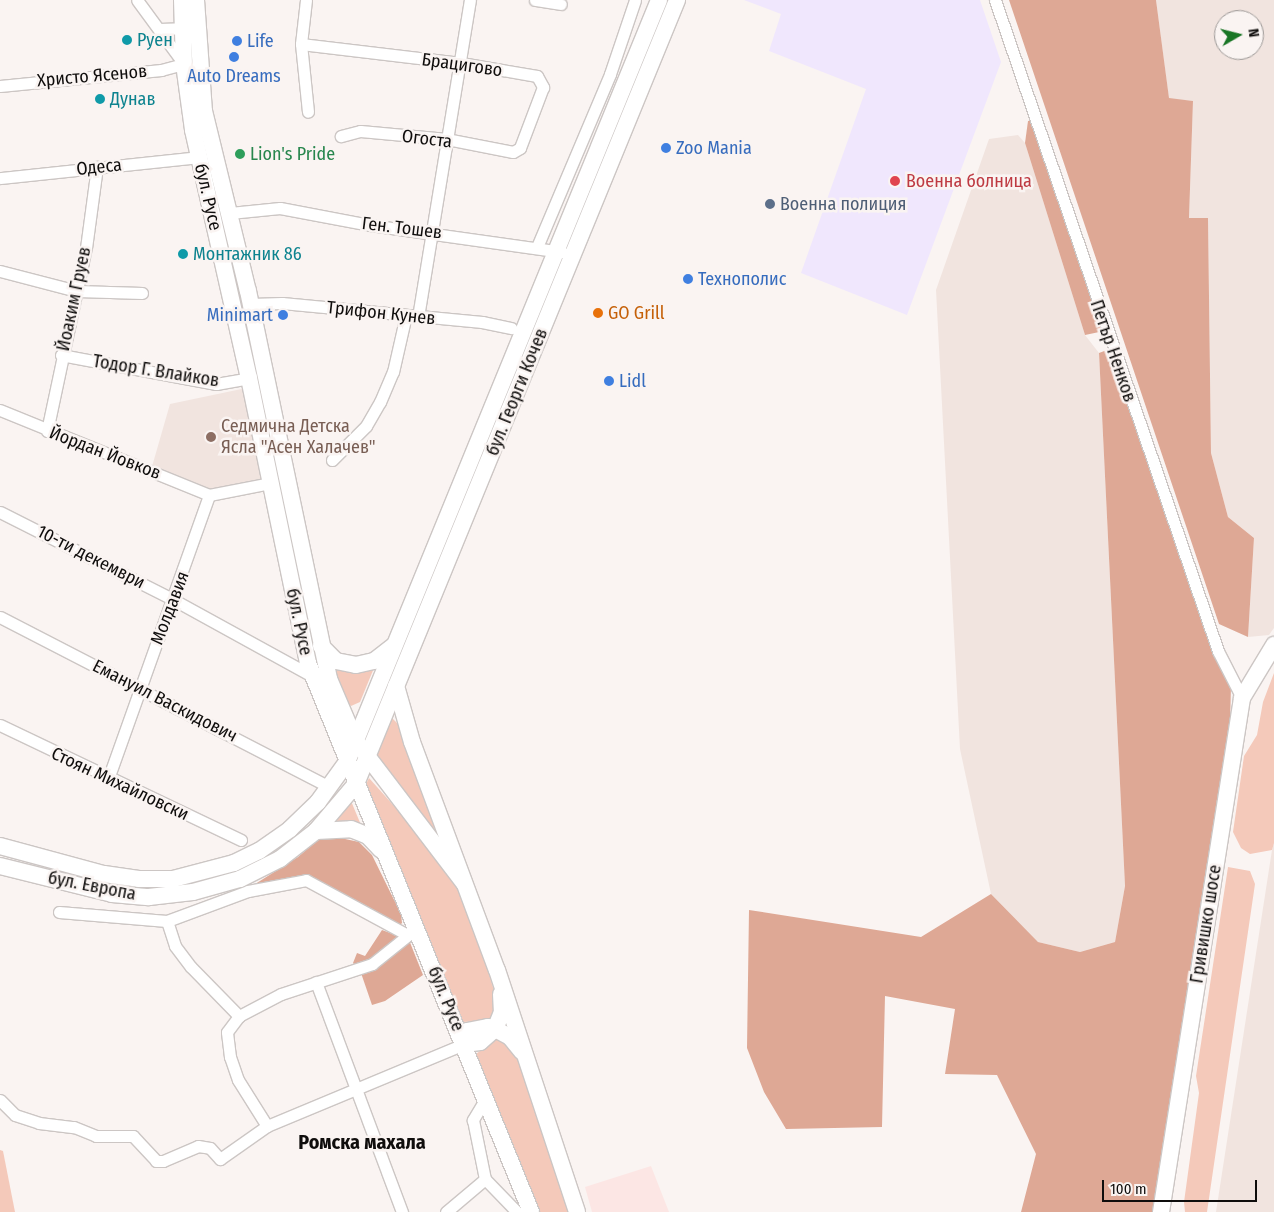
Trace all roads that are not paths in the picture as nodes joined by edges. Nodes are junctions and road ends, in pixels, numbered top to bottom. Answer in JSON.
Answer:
{"nodes":[{"id":1,"x":137,"y":0,"type":"edge"},
{"id":2,"x":182,"y":0,"type":"edge"},
{"id":3,"x":196,"y":0,"type":"edge"},
{"id":4,"x":306,"y":0,"type":"edge"},
{"id":5,"x":470,"y":0,"type":"edge"},
{"id":6,"x":536,"y":0,"type":"edge"},
{"id":7,"x":635,"y":0,"type":"edge"},
{"id":8,"x":659,"y":0,"type":"edge"},
{"id":9,"x":677,"y":0,"type":"edge"},
{"id":10,"x":995,"y":0,"type":"edge"},
{"id":11,"x":561,"y":4,"type":"dead end"},
{"id":12,"x":190,"y":28,"type":"junction"},
{"id":13,"x":159,"y":29,"type":"junction"},
{"id":14,"x":301,"y":44,"type":"junction"},
{"id":15,"x":461,"y":63,"type":"junction"},
{"id":16,"x":184,"y":64,"type":"junction"},
{"id":17,"x":0,"y":86,"type":"edge"},
{"id":18,"x":308,"y":112,"type":"dead end"},
{"id":19,"x":341,"y":136,"type":"dead end"},
{"id":20,"x":447,"y":139,"type":"junction"},
{"id":21,"x":512,"y":152,"type":"joint"},
{"id":22,"x":597,"y":155,"type":"junction"},
{"id":23,"x":198,"y":158,"type":"junction"},
{"id":24,"x":97,"y":167,"type":"junction"},
{"id":25,"x":569,"y":173,"type":"junction"},
{"id":26,"x":0,"y":178,"type":"edge"},
{"id":27,"x":230,"y":213,"type":"junction"},
{"id":28,"x":432,"y":232,"type":"junction"},
{"id":29,"x":537,"y":247,"type":"junction"},
{"id":30,"x":556,"y":250,"type":"junction"},
{"id":31,"x":573,"y":256,"type":"junction"},
{"id":32,"x":0,"y":271,"type":"edge"},
{"id":33,"x":77,"y":290,"type":"junction"},
{"id":34,"x":142,"y":293,"type":"dead end"},
{"id":35,"x":251,"y":304,"type":"junction"},
{"id":36,"x":406,"y":315,"type":"junction"},
{"id":37,"x":418,"y":317,"type":"junction"},
{"id":38,"x":511,"y":328,"type":"dead end"},
{"id":39,"x":61,"y":355,"type":"junction"},
{"id":40,"x":249,"y":378,"type":"junction"},
{"id":41,"x":0,"y":410,"type":"edge"},
{"id":42,"x":47,"y":430,"type":"junction"},
{"id":43,"x":332,"y":460,"type":"dead end"},
{"id":44,"x":270,"y":483,"type":"junction"},
{"id":45,"x":209,"y":495,"type":"junction"},
{"id":46,"x":0,"y":512,"type":"edge"},
{"id":47,"x":174,"y":600,"type":"junction"},
{"id":48,"x":0,"y":616,"type":"edge"},
{"id":49,"x":394,"y":645,"type":"junction"},
{"id":50,"x":1274,"y":645,"type":"edge"},
{"id":51,"x":321,"y":646,"type":"junction"},
{"id":52,"x":312,"y":676,"type":"junction"},
{"id":53,"x":139,"y":686,"type":"junction"},
{"id":54,"x":396,"y":686,"type":"junction"},
{"id":55,"x":1242,"y":698,"type":"junction"},
{"id":56,"x":0,"y":725,"type":"edge"},
{"id":57,"x":356,"y":740,"type":"junction"},
{"id":58,"x":368,"y":758,"type":"junction"},
{"id":59,"x":347,"y":762,"type":"junction"},
{"id":60,"x":108,"y":778,"type":"junction"},
{"id":61,"x":356,"y":784,"type":"junction"},
{"id":62,"x":329,"y":787,"type":"junction"},
{"id":63,"x":316,"y":831,"type":"junction"},
{"id":64,"x":241,"y":840,"type":"dead end"},
{"id":65,"x":0,"y":846,"type":"edge"},
{"id":66,"x":387,"y":857,"type":"junction"},
{"id":67,"x":0,"y":866,"type":"edge"},
{"id":68,"x":464,"y":882,"type":"junction"},
{"id":69,"x":59,"y":912,"type":"dead end"},
{"id":70,"x":167,"y":921,"type":"junction"},
{"id":71,"x":411,"y":931,"type":"junction"},
{"id":72,"x":497,"y":970,"type":"junction"},
{"id":73,"x":316,"y":982,"type":"junction"},
{"id":74,"x":239,"y":1016,"type":"junction"},
{"id":75,"x":495,"y":1029,"type":"junction"},
{"id":76,"x":464,"y":1044,"type":"junction"},
{"id":77,"x":533,"y":1075,"type":"junction"},
{"id":78,"x":356,"y":1090,"type":"junction"},
{"id":79,"x":486,"y":1098,"type":"junction"},
{"id":80,"x":0,"y":1100,"type":"edge"},
{"id":81,"x":267,"y":1126,"type":"junction"},
{"id":82,"x":485,"y":1180,"type":"junction"},
{"id":83,"x":402,"y":1212,"type":"edge"},
{"id":84,"x":446,"y":1212,"type":"edge"},
{"id":85,"x":517,"y":1212,"type":"edge"},
{"id":86,"x":531,"y":1212,"type":"edge"},
{"id":87,"x":576,"y":1212,"type":"edge"},
{"id":88,"x":1160,"y":1212,"type":"edge"}],
"edges":[{"from":1,"to":13,"type":"street"},
{"from":2,"to":12,"type":"main road","name":"бул. Русе"},
{"from":3,"to":12,"type":"main road","name":"бул. Русе"},
{"from":4,"to":14,"type":"street"},
{"from":5,"to":15,"type":"street"},
{"from":6,"to":11,"type":"street"},
{"from":7,"to":25,"type":"street"},
{"from":8,"to":22,"type":"main road","name":"бул. Георги Кочев"},
{"from":9,"to":31,"type":"main road","name":"бул. Георги Кочев"},
{"from":10,"to":55,"type":"street","name":"Петър Ненков"},
{"from":12,"to":13,"type":"street"},
{"from":12,"to":16,"type":"main road","name":"бул. Русе"},
{"from":12,"to":27,"type":"main road","name":"бул. Русе"},
{"from":13,"to":16,"type":"street"},
{"from":14,"to":15,"type":"street","name":"Брацигово"},
{"from":14,"to":18,"type":"street"},
{"from":15,"to":20,"type":"street"},
{"from":15,"to":21,"type":"street","name":"Брацигово"},
{"from":16,"to":17,"type":"street","name":"Христо Ясенов"},
{"from":16,"to":23,"type":"main road","name":"бул. Русе"},
{"from":19,"to":20,"type":"street","name":"Огоста"},
{"from":20,"to":21,"type":"street","name":"Огоста"},
{"from":20,"to":28,"type":"street"},
{"from":22,"to":25,"type":"street"},
{"from":22,"to":30,"type":"main road","name":"бул. Георги Кочев"},
{"from":23,"to":24,"type":"street","name":"Одеса"},
{"from":23,"to":40,"type":"main road","name":"бул. Русе"},
{"from":24,"to":26,"type":"street","name":"Одеса"},
{"from":24,"to":33,"type":"street","name":"Йоаким Груев"},
{"from":25,"to":29,"type":"street"},
{"from":27,"to":28,"type":"street","name":"Ген. Тошев"},
{"from":27,"to":35,"type":"main road","name":"бул. Русе"},
{"from":28,"to":29,"type":"street","name":"Ген. Тошев"},
{"from":28,"to":37,"type":"street"},
{"from":29,"to":30,"type":"street","name":"Ген. Тошев"},
{"from":30,"to":31,"type":"street","name":"Ген. Тошев"},
{"from":30,"to":49,"type":"main road","name":"бул. Георги Кочев"},
{"from":31,"to":54,"type":"main road","name":"бул. Георги Кочев"},
{"from":32,"to":33,"type":"street"},
{"from":33,"to":34,"type":"street"},
{"from":33,"to":39,"type":"street","name":"Йоаким Груев"},
{"from":35,"to":36,"type":"street","name":"Трифон Кунев"},
{"from":35,"to":51,"type":"main road","name":"бул. Русе"},
{"from":36,"to":37,"type":"street","name":"Трифон Кунев"},
{"from":36,"to":43,"type":"street"},
{"from":37,"to":38,"type":"street","name":"Трифон Кунев"},
{"from":39,"to":40,"type":"street","name":"Тодор Г. Влайков"},
{"from":39,"to":42,"type":"street","name":"Йоаким Груев"},
{"from":40,"to":44,"type":"main road","name":"бул. Русе"},
{"from":41,"to":42,"type":"street","name":"Йордан Йовков"},
{"from":42,"to":45,"type":"street","name":"Йордан Йовков"},
{"from":44,"to":45,"type":"street"},
{"from":44,"to":52,"type":"main road","name":"бул. Русе"},
{"from":45,"to":47,"type":"street","name":"Молдавия"},
{"from":46,"to":47,"type":"street","name":"10-ти декември"},
{"from":47,"to":52,"type":"street","name":"10-ти декември"},
{"from":47,"to":53,"type":"street","name":"Молдавия"},
{"from":48,"to":53,"type":"street","name":"Емануил Васкидович"},
{"from":49,"to":51,"type":"main road"},
{"from":49,"to":57,"type":"main road","name":"бул. Георги Кочев"},
{"from":50,"to":55,"type":"main road","name":"Гривишко шосе"},
{"from":51,"to":57,"type":"main road","name":"бул. Русе"},
{"from":52,"to":59,"type":"main road","name":"бул. Русе"},
{"from":53,"to":60,"type":"street","name":"Молдавия"},
{"from":53,"to":62,"type":"street","name":"Емануил Васкидович"},
{"from":54,"to":58,"type":"main road","name":"бул. Георги Кочев"},
{"from":54,"to":68,"type":"main road","name":"бул. Русе"},
{"from":55,"to":88,"type":"main road","name":"Гривишко шосе"},
{"from":56,"to":60,"type":"street","name":"Стоян Михайловски"},
{"from":57,"to":58,"type":"main road","name":"бул. Русе"},
{"from":57,"to":59,"type":"main road","name":"бул. Георги Кочев"},
{"from":58,"to":61,"type":"main road","name":"бул. Георги Кочев"},
{"from":58,"to":68,"type":"main road","name":"бул. Русе"},
{"from":59,"to":61,"type":"main road","name":"бул. Русе"},
{"from":59,"to":62,"type":"main road","name":"бул. Европа"},
{"from":60,"to":64,"type":"street","name":"Стоян Михайловски"},
{"from":61,"to":63,"type":"main road","name":"бул. Европа"},
{"from":61,"to":66,"type":"main road","name":"бул. Русе"},
{"from":62,"to":65,"type":"main road","name":"бул. Европа"},
{"from":63,"to":66,"type":"main road"},
{"from":63,"to":67,"type":"main road","name":"бул. Европа"},
{"from":66,"to":71,"type":"main road","name":"бул. Русе"},
{"from":68,"to":72,"type":"main road","name":"бул. Русе"},
{"from":69,"to":70,"type":"street"},
{"from":70,"to":71,"type":"street"},
{"from":70,"to":74,"type":"street"},
{"from":71,"to":73,"type":"street"},
{"from":71,"to":76,"type":"main road","name":"бул. Русе"},
{"from":72,"to":75,"type":"main road"},
{"from":72,"to":77,"type":"main road","name":"бул. Русе"},
{"from":73,"to":74,"type":"street"},
{"from":73,"to":78,"type":"street"},
{"from":74,"to":81,"type":"street"},
{"from":75,"to":76,"type":"main road"},
{"from":75,"to":77,"type":"main road"},
{"from":76,"to":78,"type":"street"},
{"from":76,"to":79,"type":"main road","name":"бул. Русе"},
{"from":77,"to":87,"type":"main road","name":"бул. Русе"},
{"from":78,"to":81,"type":"street"},
{"from":78,"to":83,"type":"street"},
{"from":79,"to":82,"type":"street"},
{"from":79,"to":86,"type":"main road","name":"бул. Русе"},
{"from":80,"to":81,"type":"street"},
{"from":82,"to":84,"type":"street"},
{"from":82,"to":85,"type":"street"}]}
